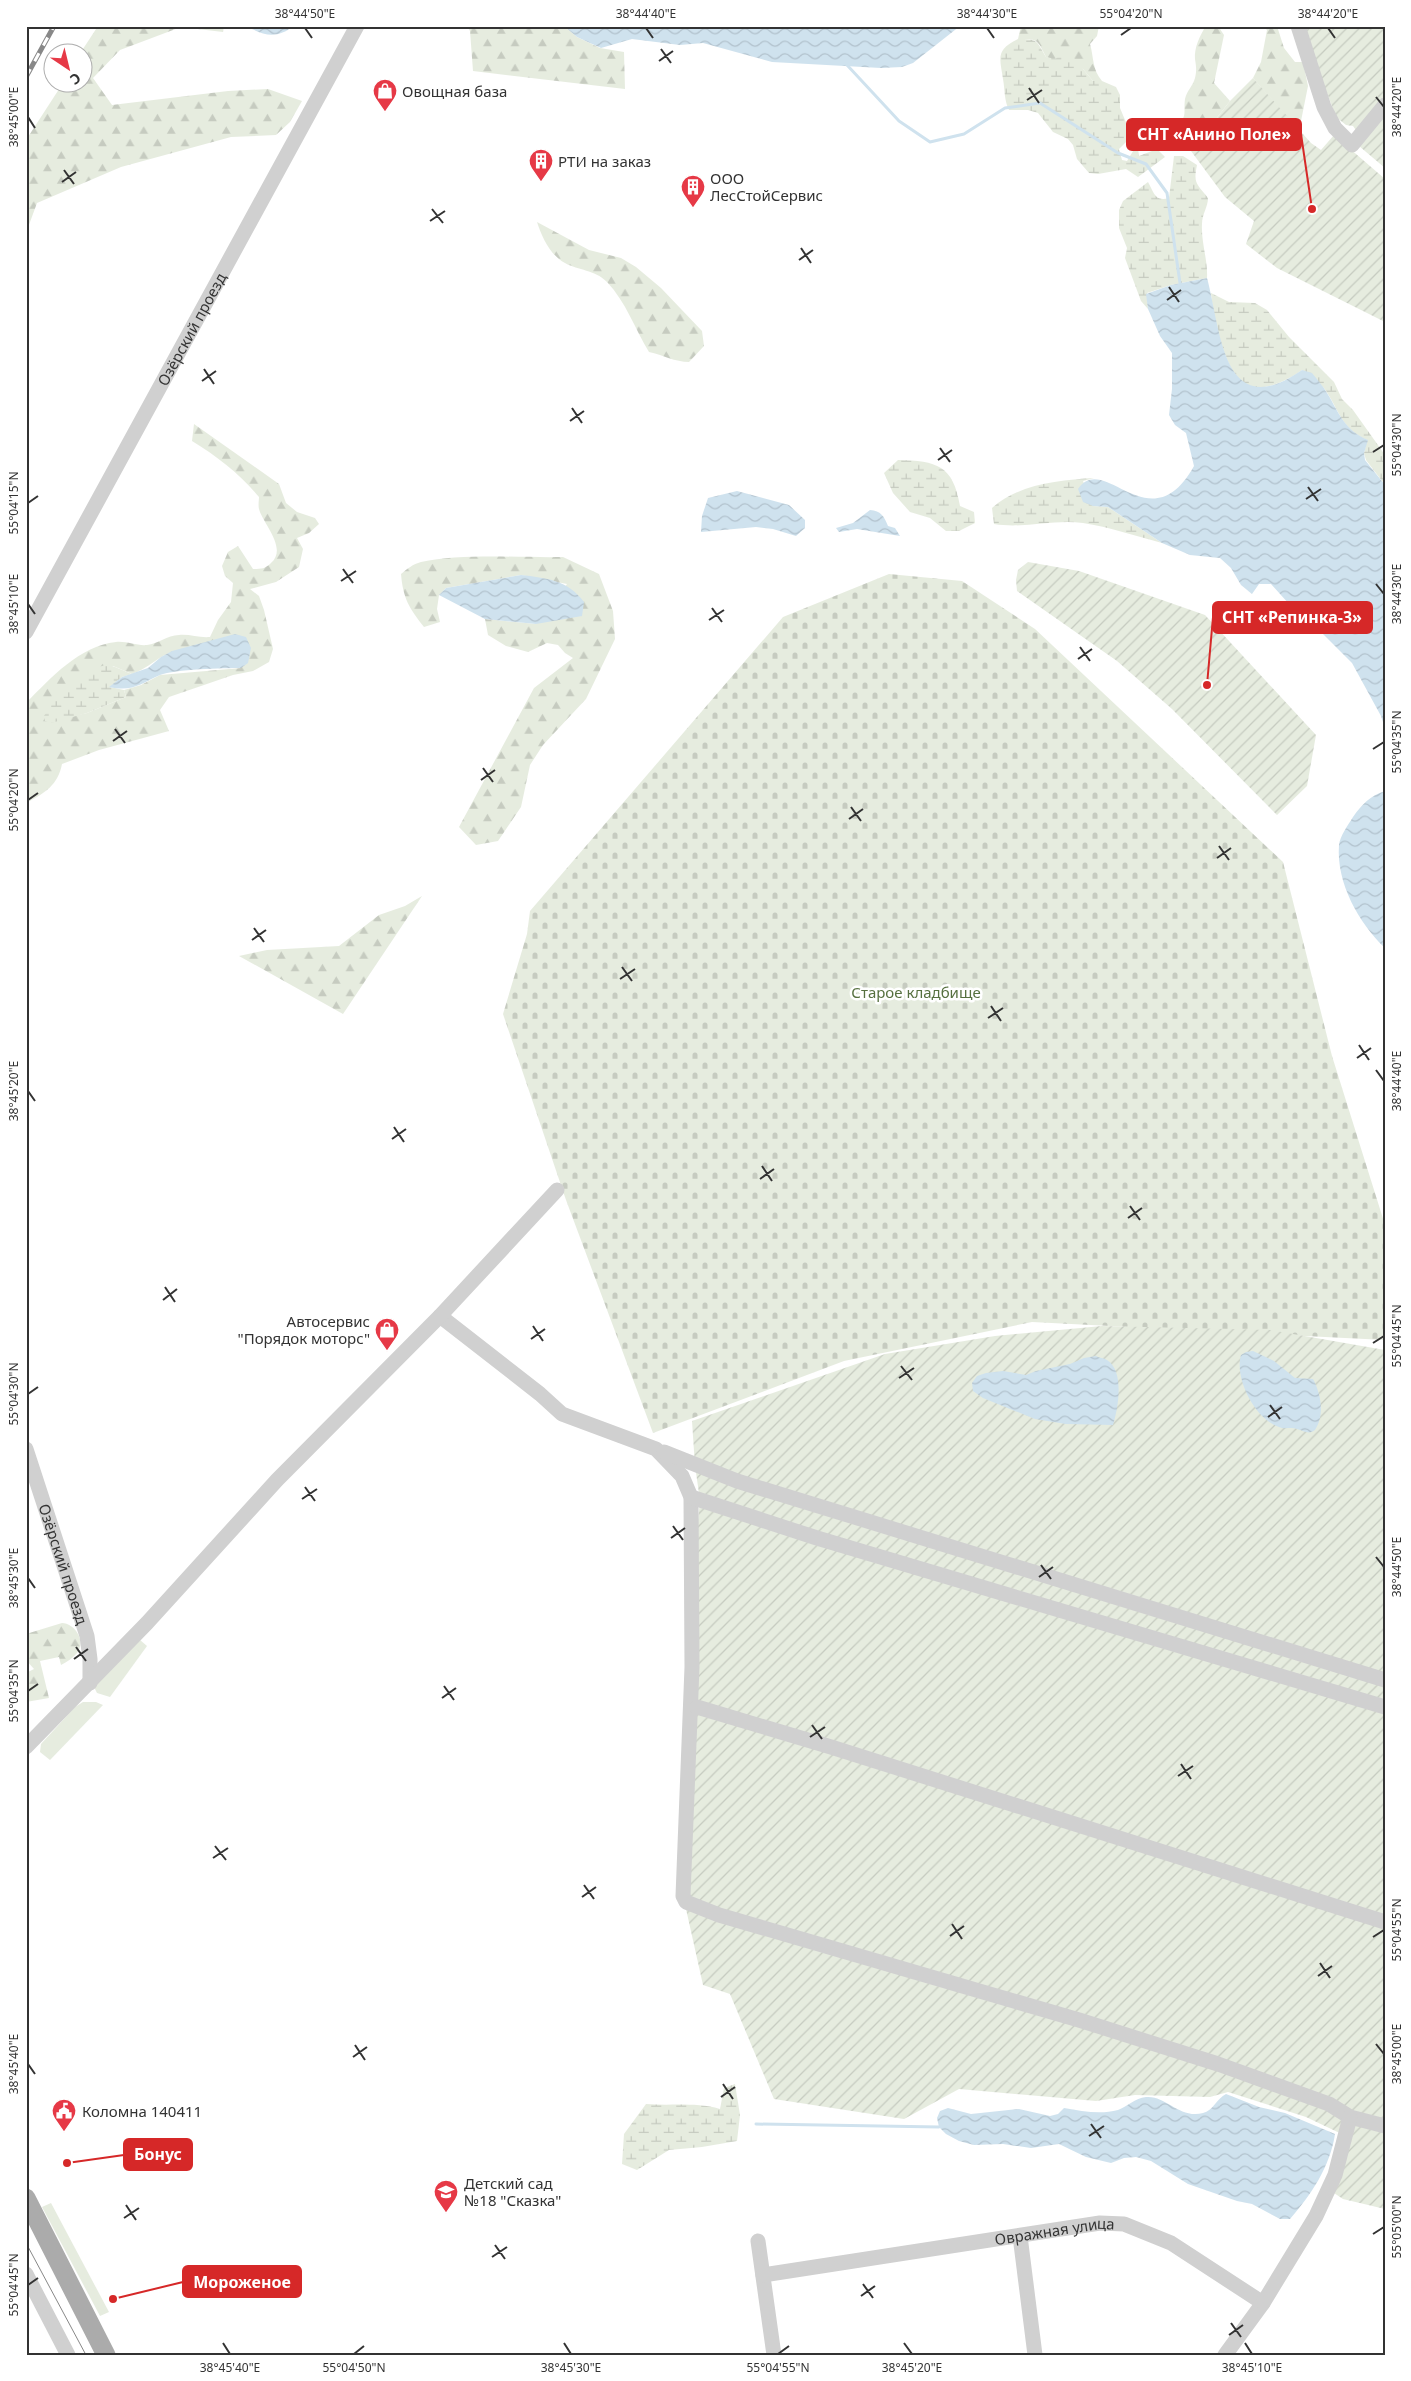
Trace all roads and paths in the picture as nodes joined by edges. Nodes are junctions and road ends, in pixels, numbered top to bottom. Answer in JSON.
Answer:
{"nodes":[{"id":1,"x":357,"y":26,"type":"edge"},
{"id":2,"x":1298,"y":26,"type":"edge"},
{"id":3,"x":1385,"y":105,"type":"edge"},
{"id":4,"x":26,"y":632,"type":"edge"},
{"id":5,"x":557,"y":1190,"type":"dead end"},
{"id":6,"x":440,"y":1316,"type":"junction"},
{"id":7,"x":26,"y":1449,"type":"edge"},
{"id":8,"x":656,"y":1449,"type":"junction"},
{"id":9,"x":691,"y":1497,"type":"junction"},
{"id":10,"x":1385,"y":1680,"type":"edge"},
{"id":11,"x":90,"y":1683,"type":"junction"},
{"id":12,"x":697,"y":1707,"type":"dead end"},
{"id":13,"x":1385,"y":1707,"type":"edge"},
{"id":14,"x":26,"y":1747,"type":"edge"},
{"id":15,"x":1385,"y":1922,"type":"edge"},
{"id":16,"x":1350,"y":2116,"type":"junction"},
{"id":17,"x":1385,"y":2126,"type":"edge"},
{"id":18,"x":26,"y":2198,"type":"edge"},
{"id":19,"x":1020,"y":2236,"type":"junction"},
{"id":20,"x":758,"y":2242,"type":"dead end"},
{"id":21,"x":26,"y":2274,"type":"edge"},
{"id":22,"x":763,"y":2275,"type":"junction"},
{"id":23,"x":1263,"y":2303,"type":"junction"},
{"id":24,"x":68,"y":2355,"type":"edge"},
{"id":25,"x":106,"y":2355,"type":"edge"},
{"id":26,"x":774,"y":2355,"type":"edge"},
{"id":27,"x":1035,"y":2355,"type":"edge"},
{"id":28,"x":1225,"y":2355,"type":"edge"}],
"edges":[{"from":1,"to":4,"type":"street","name":"Озёрский проезд"},
{"from":2,"to":3,"type":"street"},
{"from":5,"to":6,"type":"street"},
{"from":6,"to":8,"type":"street"},
{"from":6,"to":11,"type":"street"},
{"from":7,"to":11,"type":"street","name":"Озёрский проезд"},
{"from":8,"to":9,"type":"street"},
{"from":8,"to":10,"type":"street"},
{"from":9,"to":13,"type":"street"},
{"from":9,"to":16,"type":"street"},
{"from":11,"to":14,"type":"street"},
{"from":12,"to":15,"type":"street"},
{"from":16,"to":17,"type":"street"},
{"from":16,"to":23,"type":"street"},
{"from":18,"to":25,"type":"main road"},
{"from":19,"to":22,"type":"street","name":"Овражная улица"},
{"from":19,"to":23,"type":"street","name":"Овражная улица"},
{"from":19,"to":27,"type":"street"},
{"from":20,"to":22,"type":"street"},
{"from":21,"to":24,"type":"street"},
{"from":22,"to":26,"type":"street"},
{"from":23,"to":28,"type":"street"}]}
